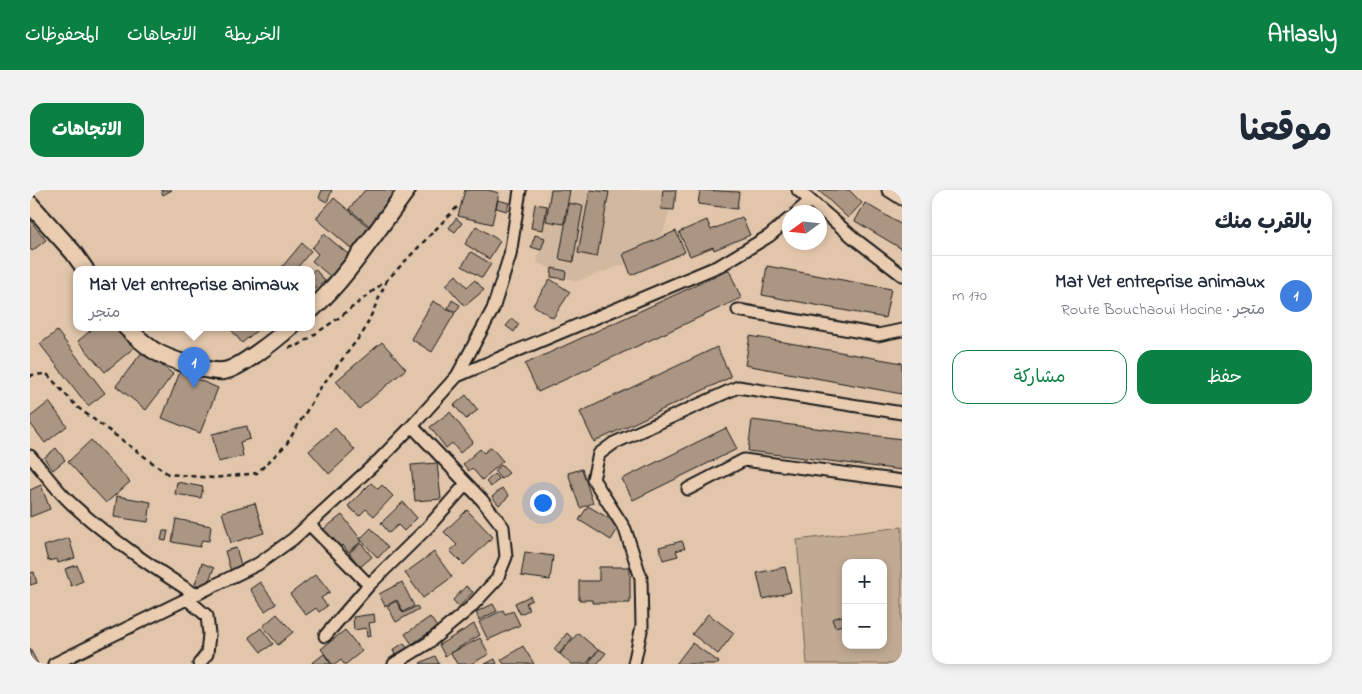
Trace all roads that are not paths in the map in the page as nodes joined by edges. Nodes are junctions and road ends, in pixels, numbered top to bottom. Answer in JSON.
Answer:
{"nodes":[{"id":1,"x":407,"y":190,"type":"edge"},
{"id":2,"x":520,"y":190,"type":"edge"},
{"id":3,"x":798,"y":190,"type":"edge"},
{"id":4,"x":888,"y":190,"type":"edge"},
{"id":5,"x":902,"y":199,"type":"edge"},
{"id":6,"x":810,"y":201,"type":"junction"},
{"id":7,"x":30,"y":204,"type":"edge"},
{"id":8,"x":805,"y":205,"type":"edge"},
{"id":9,"x":782,"y":225,"type":"edge"},
{"id":10,"x":83,"y":266,"type":"edge"},
{"id":11,"x":902,"y":275,"type":"edge"},
{"id":12,"x":315,"y":306,"type":"edge"},
{"id":13,"x":738,"y":310,"type":"dead end"},
{"id":14,"x":902,"y":330,"type":"edge"},
{"id":15,"x":131,"y":331,"type":"edge"},
{"id":16,"x":285,"y":331,"type":"edge"},
{"id":17,"x":457,"y":376,"type":"junction"},
{"id":18,"x":902,"y":413,"type":"edge"},
{"id":19,"x":412,"y":426,"type":"junction"},
{"id":20,"x":30,"y":456,"type":"edge"},
{"id":21,"x":902,"y":481,"type":"edge"},
{"id":22,"x":466,"y":484,"type":"junction"},
{"id":23,"x":688,"y":489,"type":"dead end"},
{"id":24,"x":309,"y":524,"type":"junction"},
{"id":25,"x":370,"y":585,"type":"junction"},
{"id":26,"x":192,"y":597,"type":"junction"},
{"id":27,"x":325,"y":636,"type":"dead end"},
{"id":28,"x":54,"y":664,"type":"edge"},
{"id":29,"x":199,"y":664,"type":"edge"},
{"id":30,"x":394,"y":664,"type":"edge"},
{"id":31,"x":634,"y":664,"type":"edge"}],
"edges":[{"from":1,"to":12,"type":"street"},
{"from":2,"to":17,"type":"street"},
{"from":3,"to":6,"type":"street"},
{"from":4,"to":5,"type":"street"},
{"from":6,"to":8,"type":"street"},
{"from":6,"to":11,"type":"street"},
{"from":7,"to":10,"type":"street"},
{"from":9,"to":17,"type":"street"},
{"from":13,"to":14,"type":"street"},
{"from":15,"to":16,"type":"street"},
{"from":17,"to":19,"type":"street"},
{"from":18,"to":31,"type":"street"},
{"from":19,"to":22,"type":"street"},
{"from":19,"to":24,"type":"street"},
{"from":20,"to":26,"type":"street"},
{"from":21,"to":23,"type":"street"},
{"from":22,"to":25,"type":"street"},
{"from":22,"to":30,"type":"street"},
{"from":24,"to":25,"type":"street"},
{"from":24,"to":26,"type":"street"},
{"from":25,"to":27,"type":"street"},
{"from":26,"to":28,"type":"street"},
{"from":26,"to":29,"type":"street"}]}
